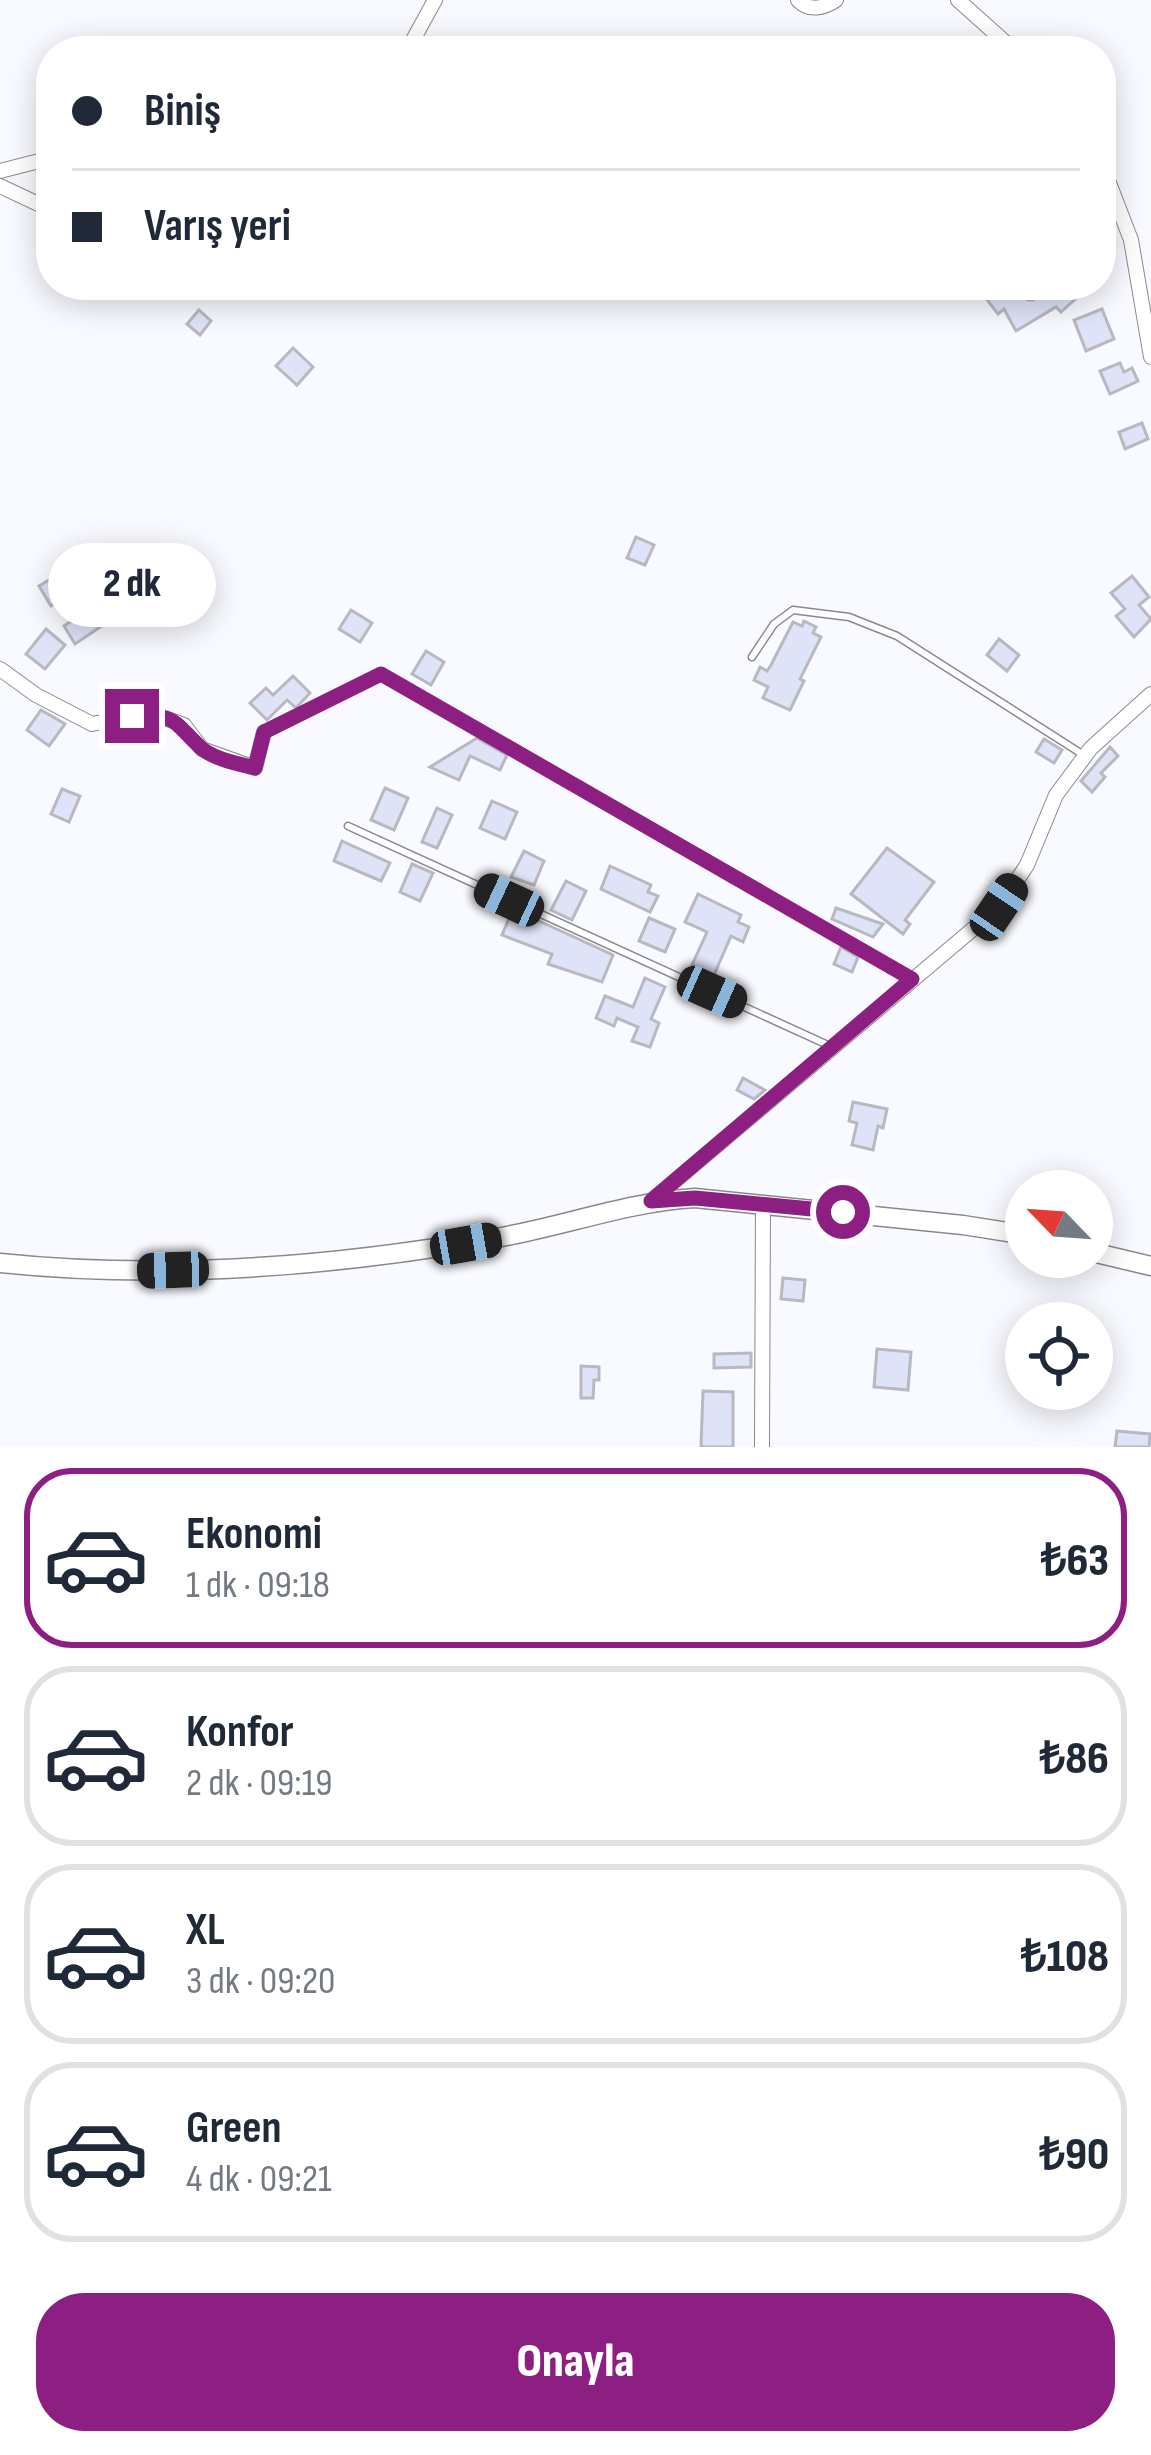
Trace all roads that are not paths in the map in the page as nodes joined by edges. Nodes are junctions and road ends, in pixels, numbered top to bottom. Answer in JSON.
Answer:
{"nodes":[{"id":1,"x":435,"y":0,"type":"edge"},
{"id":2,"x":798,"y":0,"type":"edge"},
{"id":3,"x":836,"y":0,"type":"edge"},
{"id":4,"x":958,"y":0,"type":"edge"},
{"id":5,"x":415,"y":36,"type":"edge"},
{"id":6,"x":999,"y":36,"type":"edge"},
{"id":7,"x":36,"y":162,"type":"edge"},
{"id":8,"x":0,"y":171,"type":"edge"},
{"id":9,"x":0,"y":186,"type":"edge"},
{"id":10,"x":1116,"y":201,"type":"edge"},
{"id":11,"x":36,"y":203,"type":"edge"},
{"id":12,"x":1151,"y":357,"type":"edge"},
{"id":13,"x":752,"y":657,"type":"dead end"},
{"id":14,"x":0,"y":669,"type":"edge"},
{"id":15,"x":1151,"y":694,"type":"edge"},
{"id":16,"x":264,"y":732,"type":"joint"},
{"id":17,"x":1085,"y":756,"type":"junction"},
{"id":18,"x":348,"y":826,"type":"dead end"},
{"id":19,"x":912,"y":979,"type":"junction"},
{"id":20,"x":833,"y":1047,"type":"junction"},
{"id":21,"x":651,"y":1201,"type":"junction"},
{"id":22,"x":763,"y":1203,"type":"junction"},
{"id":23,"x":1005,"y":1232,"type":"edge"},
{"id":24,"x":1113,"y":1257,"type":"edge"},
{"id":25,"x":0,"y":1263,"type":"edge"},
{"id":26,"x":1151,"y":1266,"type":"edge"},
{"id":27,"x":762,"y":1447,"type":"edge"}],
"edges":[{"from":1,"to":5,"type":"street"},
{"from":2,"to":3,"type":"street"},
{"from":4,"to":6,"type":"street"},
{"from":7,"to":8,"type":"street"},
{"from":9,"to":11,"type":"street"},
{"from":10,"to":12,"type":"street"},
{"from":13,"to":17,"type":"lane"},
{"from":14,"to":16,"type":"street"},
{"from":15,"to":17,"type":"street"},
{"from":16,"to":19,"type":"lane"},
{"from":17,"to":19,"type":"street"},
{"from":18,"to":20,"type":"lane"},
{"from":19,"to":20,"type":"street"},
{"from":20,"to":21,"type":"street"},
{"from":21,"to":22,"type":"street"},
{"from":21,"to":25,"type":"street"},
{"from":22,"to":23,"type":"street"},
{"from":22,"to":27,"type":"street"},
{"from":24,"to":26,"type":"street"}]}
